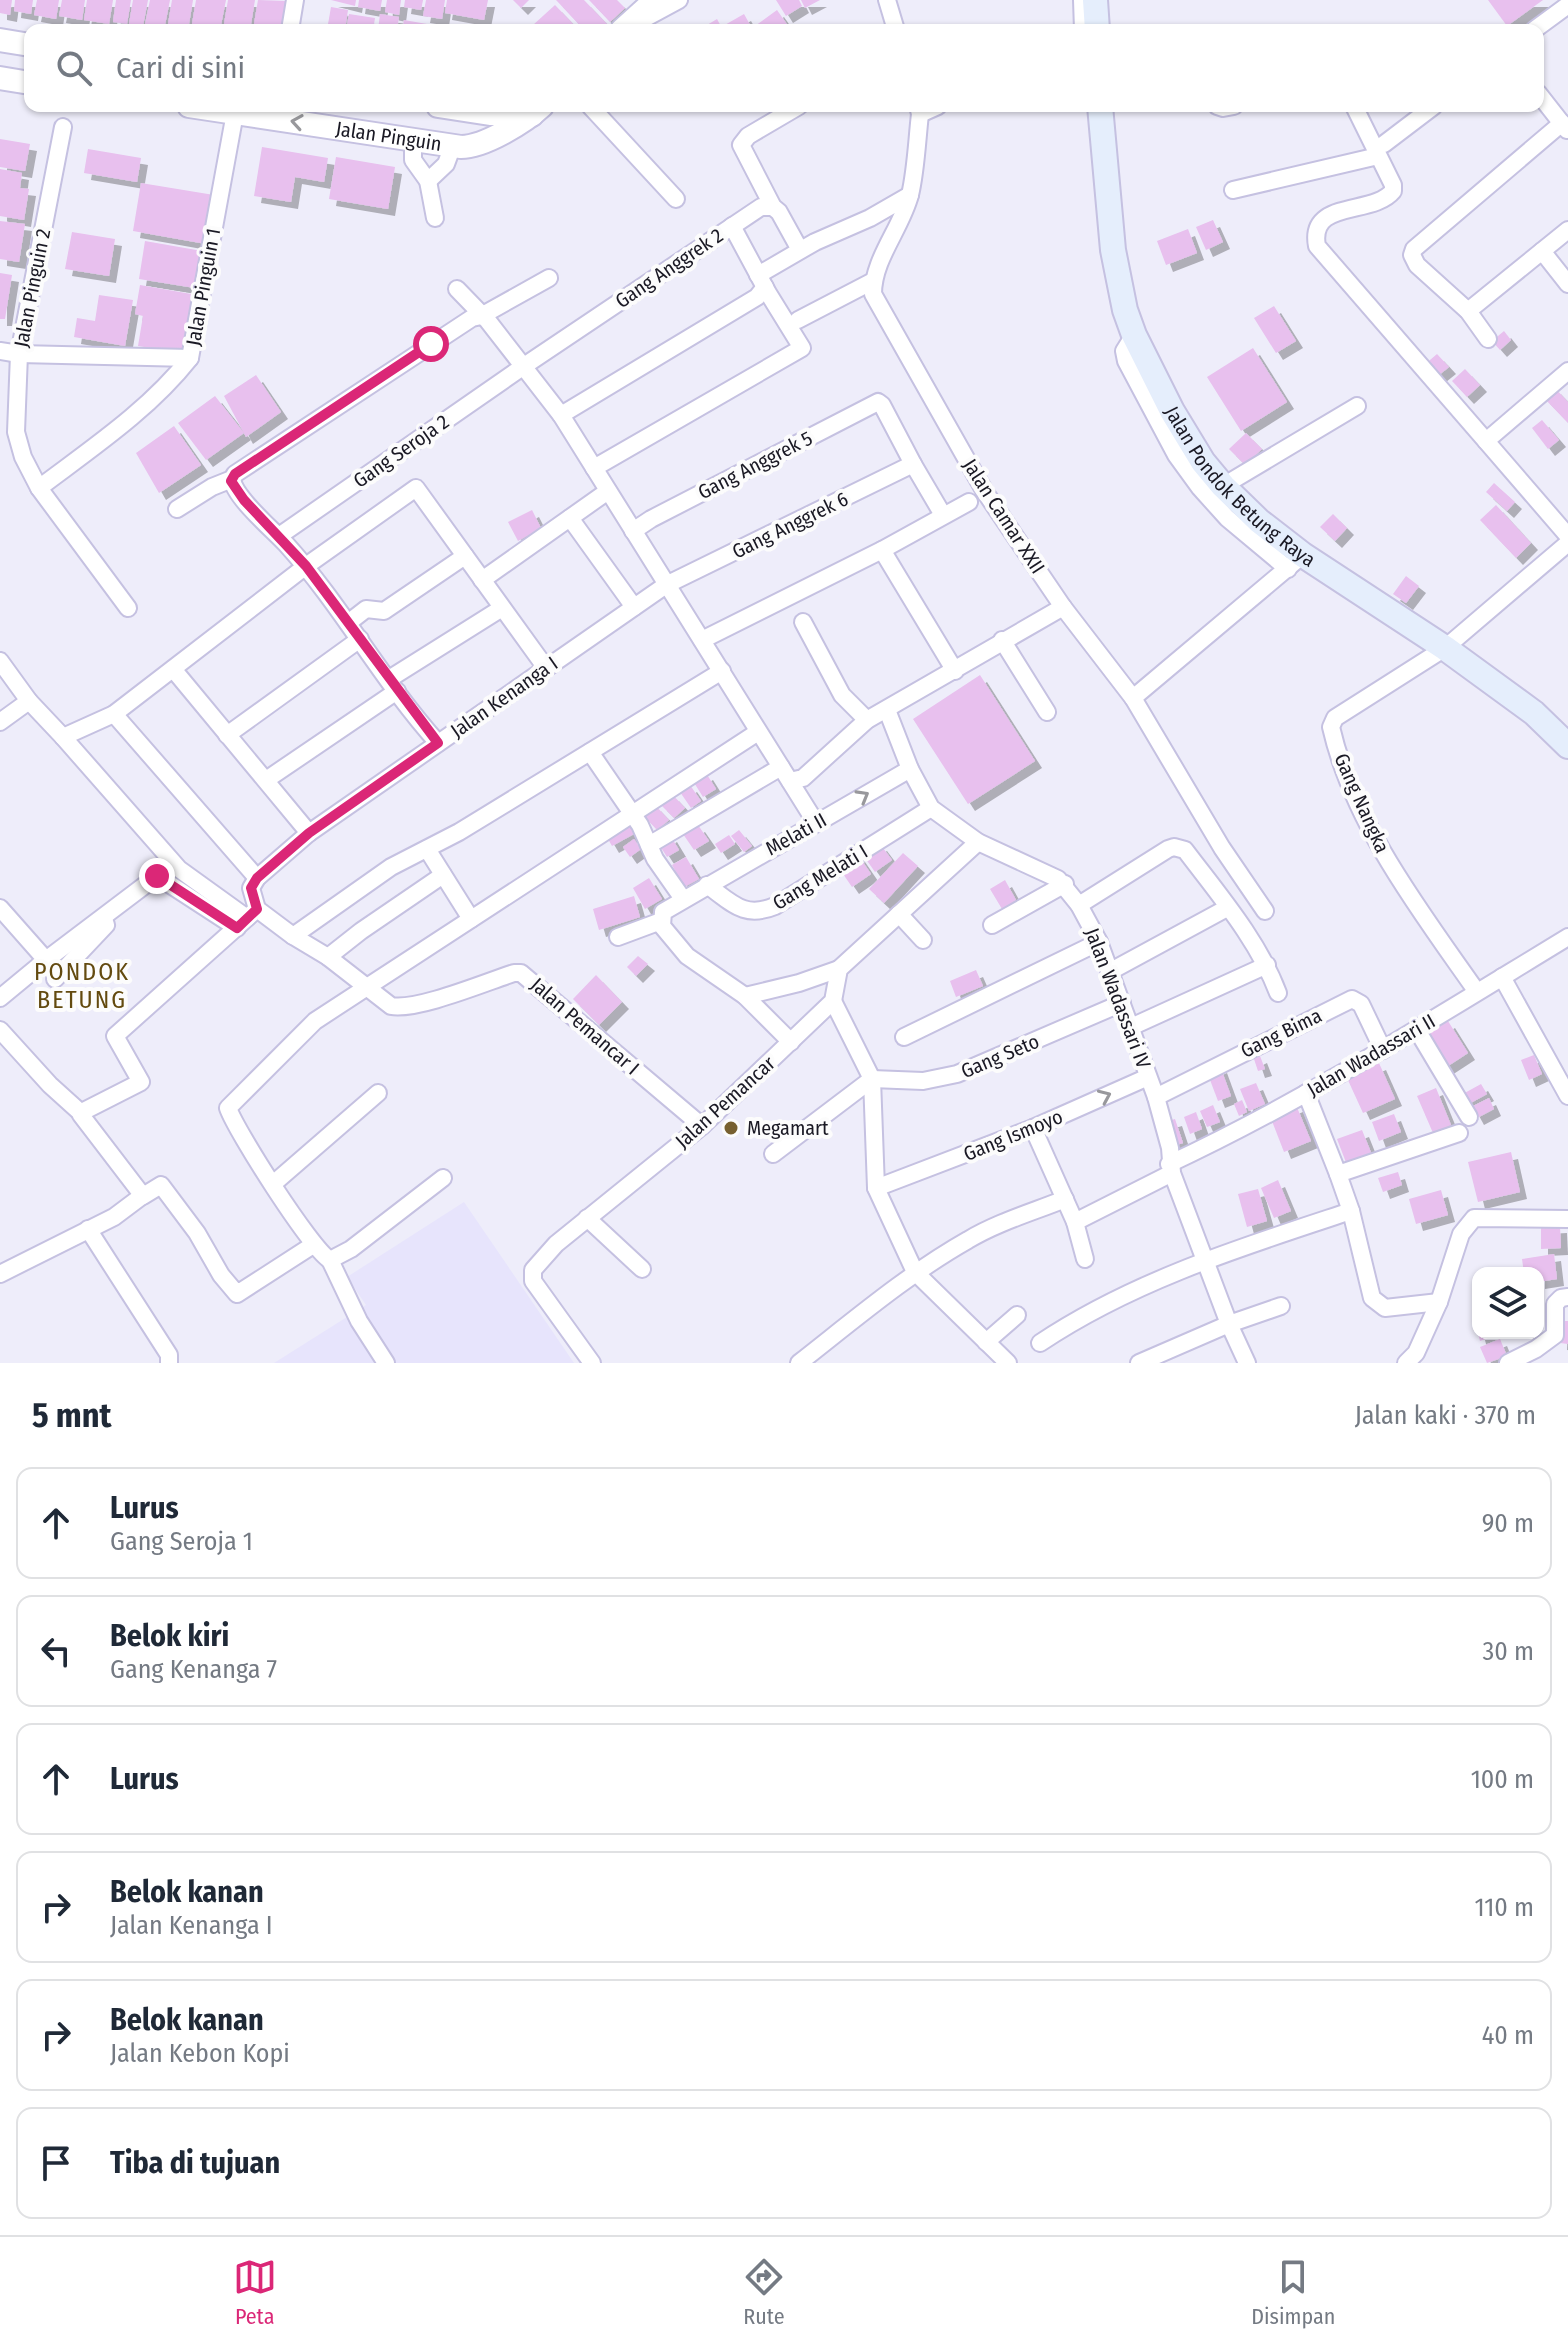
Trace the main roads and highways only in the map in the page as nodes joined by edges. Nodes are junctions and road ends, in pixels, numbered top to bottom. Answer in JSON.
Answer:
{"nodes":[{"id":1,"x":1095,"y":0,"type":"edge"},
{"id":2,"x":1097,"y":24,"type":"edge"},
{"id":3,"x":1101,"y":112,"type":"edge"},
{"id":4,"x":1568,"y":746,"type":"edge"}],
"edges":[{"from":1,"to":2,"type":"main road"},
{"from":3,"to":4,"type":"main road","name":"Jalan Pondok Betung Raya"}]}
